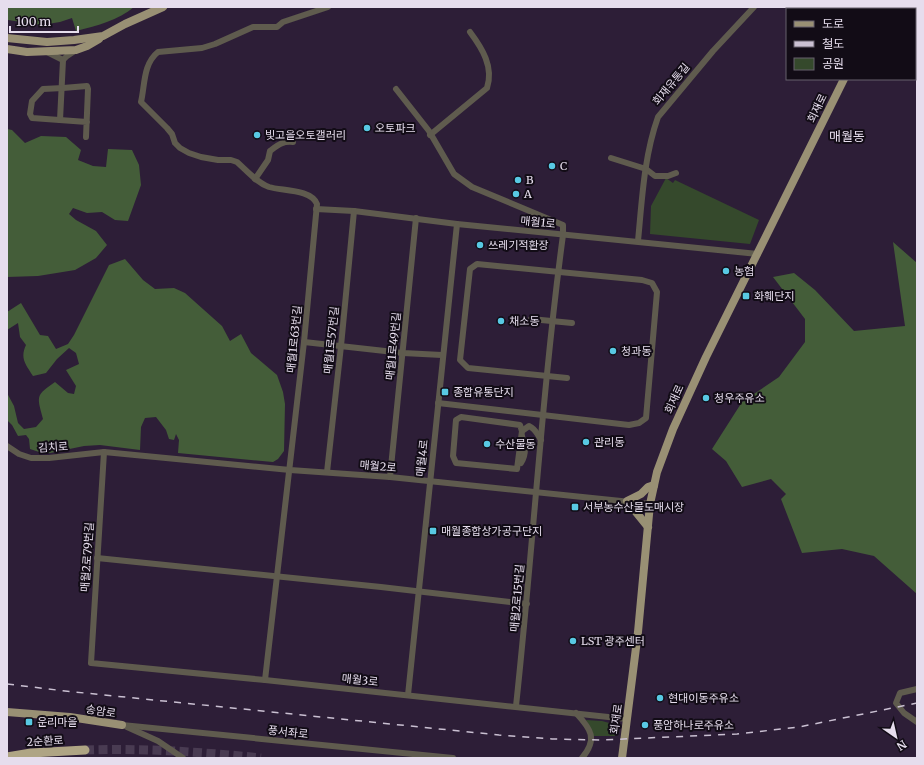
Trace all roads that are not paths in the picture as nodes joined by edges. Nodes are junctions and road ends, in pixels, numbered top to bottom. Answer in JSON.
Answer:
{"nodes":[{"id":1,"x":163,"y":7,"type":"edge"},
{"id":2,"x":328,"y":7,"type":"edge"},
{"id":3,"x":754,"y":7,"type":"edge"},
{"id":4,"x":470,"y":32,"type":"dead end"},
{"id":5,"x":103,"y":36,"type":"junction"},
{"id":6,"x":7,"y":38,"type":"edge"},
{"id":7,"x":7,"y":49,"type":"edge"},
{"id":8,"x":76,"y":50,"type":"junction"},
{"id":9,"x":46,"y":52,"type":"junction"},
{"id":10,"x":63,"y":60,"type":"junction"},
{"id":11,"x":844,"y":80,"type":"edge"},
{"id":12,"x":63,"y":88,"type":"junction"},
{"id":13,"x":396,"y":89,"type":"dead end"},
{"id":14,"x":60,"y":120,"type":"junction"},
{"id":15,"x":87,"y":122,"type":"junction"},
{"id":16,"x":430,"y":136,"type":"junction"},
{"id":17,"x":86,"y":137,"type":"dead end"},
{"id":18,"x":293,"y":142,"type":"dead end"},
{"id":19,"x":611,"y":158,"type":"dead end"},
{"id":20,"x":646,"y":169,"type":"junction"},
{"id":21,"x":676,"y":173,"type":"dead end"},
{"id":22,"x":255,"y":179,"type":"junction"},
{"id":23,"x":316,"y":209,"type":"junction"},
{"id":24,"x":354,"y":211,"type":"junction"},
{"id":25,"x":416,"y":218,"type":"junction"},
{"id":26,"x":457,"y":224,"type":"junction"},
{"id":27,"x":563,"y":235,"type":"junction"},
{"id":28,"x":638,"y":241,"type":"junction"},
{"id":29,"x":758,"y":254,"type":"junction"},
{"id":30,"x":558,"y":271,"type":"junction"},
{"id":31,"x":531,"y":319,"type":"dead end"},
{"id":32,"x":553,"y":321,"type":"junction"},
{"id":33,"x":572,"y":323,"type":"dead end"},
{"id":34,"x":304,"y":342,"type":"junction"},
{"id":35,"x":341,"y":346,"type":"junction"},
{"id":36,"x":403,"y":353,"type":"junction"},
{"id":37,"x":442,"y":355,"type":"junction"},
{"id":38,"x":547,"y":376,"type":"junction"},
{"id":39,"x":567,"y":378,"type":"dead end"},
{"id":40,"x":438,"y":403,"type":"junction"},
{"id":41,"x":461,"y":406,"type":"junction"},
{"id":42,"x":543,"y":415,"type":"junction"},
{"id":43,"x":461,"y":417,"type":"junction"},
{"id":44,"x":522,"y":433,"type":"junction"},
{"id":45,"x":541,"y":440,"type":"junction"},
{"id":46,"x":7,"y":446,"type":"edge"},
{"id":47,"x":104,"y":452,"type":"junction"},
{"id":48,"x":521,"y":463,"type":"dead end"},
{"id":49,"x":290,"y":470,"type":"junction"},
{"id":50,"x":327,"y":472,"type":"junction"},
{"id":51,"x":390,"y":476,"type":"junction"},
{"id":52,"x":430,"y":481,"type":"junction"},
{"id":53,"x":654,"y":485,"type":"junction"},
{"id":54,"x":537,"y":492,"type":"junction"},
{"id":55,"x":627,"y":501,"type":"junction"},
{"id":56,"x":650,"y":504,"type":"junction"},
{"id":57,"x":648,"y":527,"type":"junction"},
{"id":58,"x":97,"y":558,"type":"junction"},
{"id":59,"x":276,"y":577,"type":"junction"},
{"id":60,"x":419,"y":592,"type":"junction"},
{"id":61,"x":527,"y":604,"type":"junction"},
{"id":62,"x":90,"y":663,"type":"joint"},
{"id":63,"x":265,"y":680,"type":"junction"},
{"id":64,"x":917,"y":689,"type":"edge"},
{"id":65,"x":408,"y":695,"type":"junction"},
{"id":66,"x":516,"y":706,"type":"junction"},
{"id":67,"x":7,"y":712,"type":"edge"},
{"id":68,"x":576,"y":713,"type":"junction"},
{"id":69,"x":627,"y":718,"type":"junction"},
{"id":70,"x":917,"y":722,"type":"edge"},
{"id":71,"x":122,"y":725,"type":"junction"},
{"id":72,"x":85,"y":750,"type":"tunnel mouth"},
{"id":73,"x":7,"y":757,"type":"edge"},
{"id":74,"x":183,"y":758,"type":"edge"},
{"id":75,"x":453,"y":758,"type":"edge"},
{"id":76,"x":582,"y":758,"type":"edge"},
{"id":77,"x":622,"y":758,"type":"edge"}],
"edges":[{"from":1,"to":5,"type":"main road"},
{"from":2,"to":22,"type":"street"},
{"from":3,"to":20,"type":"street","name":"회재유통길"},
{"from":4,"to":16,"type":"street"},
{"from":5,"to":6,"type":"main road"},
{"from":5,"to":8,"type":"main road"},
{"from":7,"to":9,"type":"main road"},
{"from":8,"to":9,"type":"main road"},
{"from":8,"to":10,"type":"street"},
{"from":9,"to":10,"type":"street"},
{"from":10,"to":12,"type":"street"},
{"from":11,"to":29,"type":"main road","name":"회재로"},
{"from":12,"to":14,"type":"street"},
{"from":12,"to":14,"type":"street"},
{"from":12,"to":15,"type":"street"},
{"from":13,"to":16,"type":"street"},
{"from":14,"to":15,"type":"street"},
{"from":15,"to":17,"type":"street"},
{"from":16,"to":27,"type":"street"},
{"from":18,"to":22,"type":"street"},
{"from":19,"to":20,"type":"street"},
{"from":20,"to":21,"type":"street"},
{"from":20,"to":28,"type":"street","name":"회재유통길"},
{"from":22,"to":23,"type":"street"},
{"from":23,"to":24,"type":"street","name":"매월1로"},
{"from":23,"to":34,"type":"street","name":"매월1로63번길"},
{"from":24,"to":25,"type":"street","name":"매월1로"},
{"from":24,"to":35,"type":"street","name":"매월1로57번길"},
{"from":25,"to":26,"type":"street","name":"매월1로"},
{"from":25,"to":36,"type":"street","name":"매월1로49번길"},
{"from":26,"to":27,"type":"street","name":"매월1로"},
{"from":26,"to":37,"type":"street","name":"매월4로"},
{"from":27,"to":28,"type":"street","name":"매월1로"},
{"from":27,"to":30,"type":"street","name":"매월2로15번길"},
{"from":28,"to":29,"type":"street","name":"매월1로"},
{"from":29,"to":53,"type":"main road","name":"회재로"},
{"from":30,"to":32,"type":"street","name":"매월2로15번길"},
{"from":30,"to":38,"type":"street"},
{"from":30,"to":42,"type":"street"},
{"from":31,"to":32,"type":"street"},
{"from":32,"to":33,"type":"street"},
{"from":32,"to":38,"type":"street","name":"매월2로15번길"},
{"from":34,"to":35,"type":"street"},
{"from":34,"to":49,"type":"street","name":"매월1로63번길"},
{"from":35,"to":36,"type":"street"},
{"from":35,"to":50,"type":"street","name":"매월1로57번길"},
{"from":36,"to":37,"type":"street"},
{"from":36,"to":51,"type":"street","name":"매월1로49번길"},
{"from":37,"to":40,"type":"street","name":"매월4로"},
{"from":38,"to":39,"type":"street"},
{"from":38,"to":42,"type":"street","name":"매월2로15번길"},
{"from":40,"to":41,"type":"street"},
{"from":40,"to":52,"type":"street","name":"매월4로"},
{"from":41,"to":42,"type":"street"},
{"from":41,"to":43,"type":"street"},
{"from":42,"to":45,"type":"street","name":"매월2로15번길"},
{"from":43,"to":44,"type":"street"},
{"from":43,"to":44,"type":"street"},
{"from":44,"to":45,"type":"street"},
{"from":44,"to":48,"type":"street"},
{"from":45,"to":54,"type":"street","name":"매월2로15번길"},
{"from":46,"to":47,"type":"street","name":"김치로"},
{"from":47,"to":49,"type":"street","name":"매월2로"},
{"from":47,"to":58,"type":"street","name":"매월2로79번길"},
{"from":49,"to":50,"type":"street","name":"매월2로"},
{"from":49,"to":59,"type":"street","name":"매월1로63번길"},
{"from":50,"to":51,"type":"street","name":"매월2로"},
{"from":51,"to":52,"type":"street","name":"매월2로"},
{"from":52,"to":54,"type":"street","name":"매월2로"},
{"from":52,"to":60,"type":"street","name":"매월4로"},
{"from":53,"to":55,"type":"main road"},
{"from":53,"to":56,"type":"main road","name":"회재로"},
{"from":54,"to":55,"type":"street","name":"매월2로"},
{"from":54,"to":61,"type":"street","name":"매월2로15번길"},
{"from":55,"to":56,"type":"street","name":"매월2로"},
{"from":55,"to":57,"type":"main road"},
{"from":56,"to":57,"type":"main road","name":"회재로"},
{"from":57,"to":69,"type":"main road","name":"회재로"},
{"from":58,"to":59,"type":"street"},
{"from":58,"to":62,"type":"street","name":"매월2로79번길"},
{"from":59,"to":60,"type":"street"},
{"from":59,"to":63,"type":"street","name":"매월1로63번길"},
{"from":60,"to":61,"type":"street"},
{"from":60,"to":65,"type":"street","name":"매월4로"},
{"from":61,"to":66,"type":"street","name":"매월2로15번길"},
{"from":62,"to":63,"type":"street","name":"매월3로"},
{"from":63,"to":65,"type":"street","name":"매월3로"},
{"from":64,"to":70,"type":"street"},
{"from":65,"to":66,"type":"street","name":"매월3로"},
{"from":66,"to":68,"type":"street","name":"매월3로"},
{"from":67,"to":71,"type":"main road","name":"송암로"},
{"from":68,"to":69,"type":"street","name":"매월3로"},
{"from":68,"to":76,"type":"street"},
{"from":69,"to":77,"type":"main road","name":"회재로"},
{"from":71,"to":74,"type":"street","name":"송암로"},
{"from":71,"to":75,"type":"street","name":"풍서좌로"},
{"from":72,"to":73,"type":"highway","name":"2순환로"}]}
